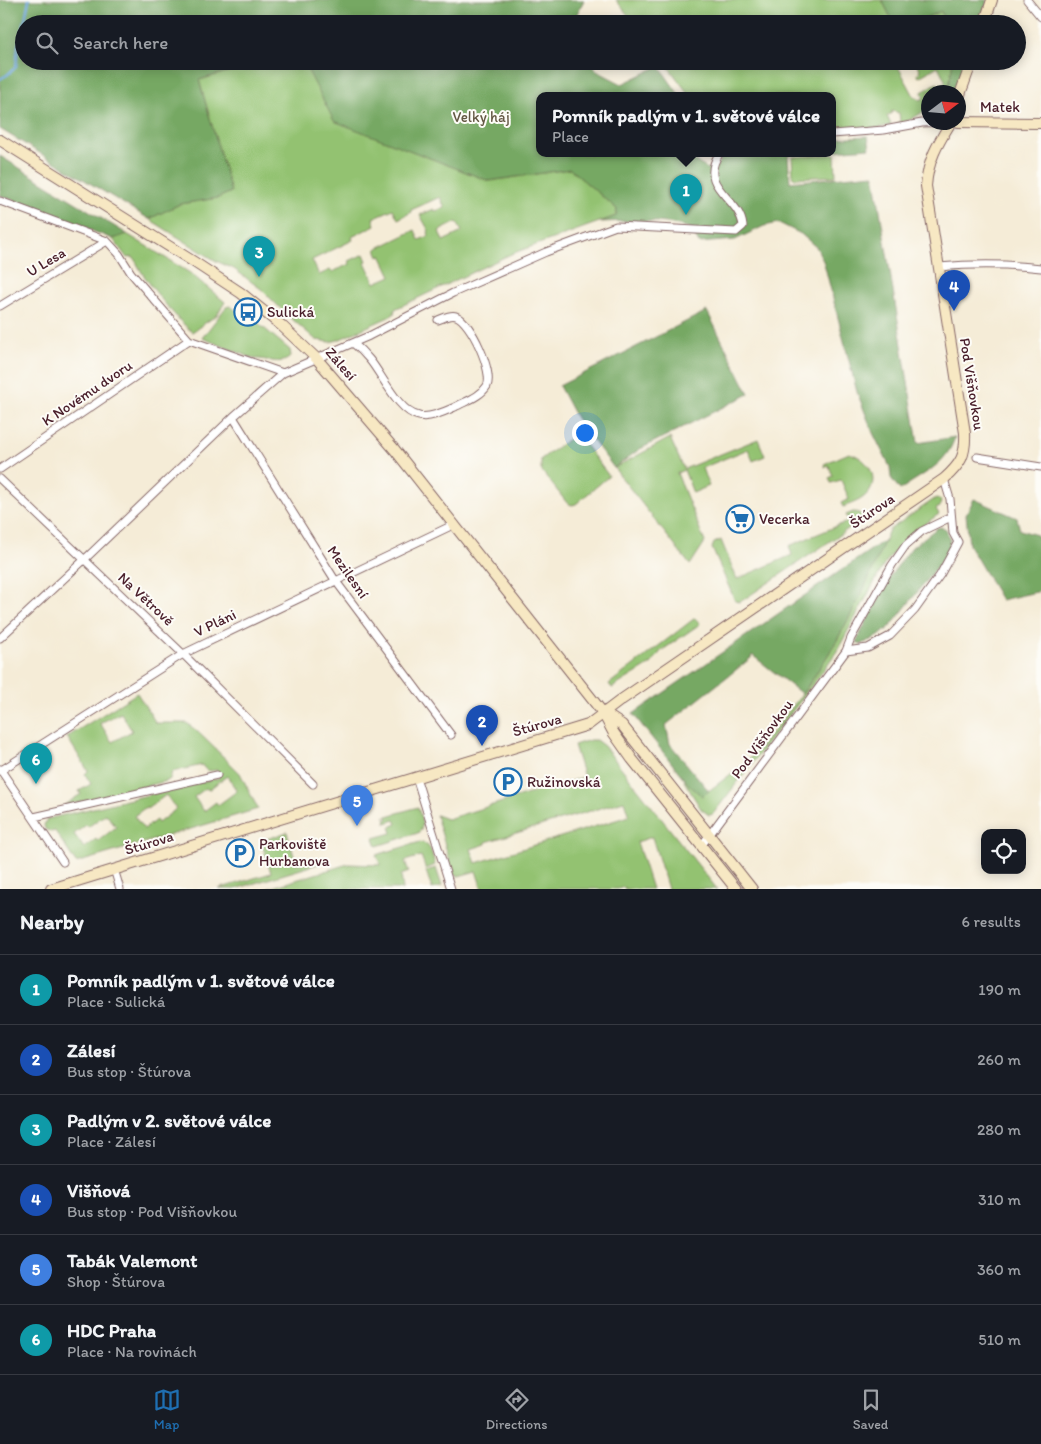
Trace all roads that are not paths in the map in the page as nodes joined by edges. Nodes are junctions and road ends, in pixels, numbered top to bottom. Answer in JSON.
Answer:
{"nodes":[{"id":1,"x":992,"y":0,"type":"edge"},
{"id":2,"x":1027,"y":0,"type":"edge"},
{"id":3,"x":987,"y":15,"type":"edge"},
{"id":4,"x":1041,"y":17,"type":"edge"},
{"id":5,"x":969,"y":70,"type":"edge"},
{"id":6,"x":963,"y":85,"type":"edge"},
{"id":7,"x":966,"y":122,"type":"edge"},
{"id":8,"x":1041,"y":122,"type":"edge"},
{"id":9,"x":921,"y":123,"type":"edge"},
{"id":10,"x":946,"y":130,"type":"edge"},
{"id":11,"x":836,"y":134,"type":"edge"},
{"id":12,"x":0,"y":140,"type":"edge"},
{"id":13,"x":717,"y":157,"type":"edge"},
{"id":14,"x":0,"y":201,"type":"edge"},
{"id":15,"x":107,"y":242,"type":"junction"},
{"id":16,"x":939,"y":267,"type":"junction"},
{"id":17,"x":1041,"y":268,"type":"edge"},
{"id":18,"x":0,"y":306,"type":"edge"},
{"id":19,"x":438,"y":320,"type":"dead end"},
{"id":20,"x":189,"y":340,"type":"junction"},
{"id":21,"x":353,"y":343,"type":"junction"},
{"id":22,"x":317,"y":359,"type":"junction"},
{"id":23,"x":283,"y":373,"type":"junction"},
{"id":24,"x":233,"y":417,"type":"junction"},
{"id":25,"x":977,"y":457,"type":"dead end"},
{"id":26,"x":1041,"y":467,"type":"edge"},
{"id":27,"x":0,"y":469,"type":"edge"},
{"id":28,"x":0,"y":479,"type":"edge"},
{"id":29,"x":944,"y":479,"type":"junction"},
{"id":30,"x":950,"y":517,"type":"junction"},
{"id":31,"x":455,"y":524,"type":"junction"},
{"id":32,"x":84,"y":560,"type":"junction"},
{"id":33,"x":335,"y":580,"type":"junction"},
{"id":34,"x":0,"y":638,"type":"edge"},
{"id":35,"x":846,"y":651,"type":"junction"},
{"id":36,"x":183,"y":654,"type":"junction"},
{"id":37,"x":603,"y":713,"type":"junction"},
{"id":38,"x":451,"y":735,"type":"dead end"},
{"id":39,"x":0,"y":770,"type":"edge"},
{"id":40,"x":217,"y":775,"type":"dead end"},
{"id":41,"x":416,"y":777,"type":"junction"},
{"id":42,"x":313,"y":784,"type":"dead end"},
{"id":43,"x":34,"y":817,"type":"junction"},
{"id":44,"x":710,"y":836,"type":"junction"},
{"id":45,"x":702,"y":845,"type":"junction"},
{"id":46,"x":63,"y":862,"type":"dead end"},
{"id":47,"x":114,"y":869,"type":"junction"},
{"id":48,"x":51,"y":889,"type":"edge"},
{"id":49,"x":120,"y":889,"type":"edge"},
{"id":50,"x":451,"y":889,"type":"edge"},
{"id":51,"x":736,"y":889,"type":"edge"},
{"id":52,"x":752,"y":889,"type":"edge"}],
"edges":[{"from":1,"to":3,"type":"street"},
{"from":2,"to":4,"type":"street"},
{"from":5,"to":6,"type":"street"},
{"from":7,"to":8,"type":"street","name":"Matek"},
{"from":9,"to":11,"type":"street"},
{"from":10,"to":16,"type":"street","name":"Pod Višňovkou"},
{"from":12,"to":22,"type":"street","name":"Zálesí"},
{"from":13,"to":21,"type":"street"},
{"from":14,"to":15,"type":"street"},
{"from":15,"to":18,"type":"street","name":"U Lesa"},
{"from":15,"to":20,"type":"street"},
{"from":16,"to":17,"type":"street"},
{"from":16,"to":29,"type":"street","name":"Pod Višňovkou"},
{"from":19,"to":21,"type":"street"},
{"from":20,"to":23,"type":"street"},
{"from":20,"to":27,"type":"street","name":"K Novému dvoru"},
{"from":21,"to":22,"type":"street"},
{"from":22,"to":23,"type":"street"},
{"from":22,"to":31,"type":"street","name":"Zálesí"},
{"from":23,"to":24,"type":"street"},
{"from":24,"to":32,"type":"street"},
{"from":24,"to":33,"type":"street","name":"Mezilesní"},
{"from":25,"to":26,"type":"street"},
{"from":28,"to":32,"type":"street","name":"Na Větrově"},
{"from":29,"to":30,"type":"street"},
{"from":29,"to":37,"type":"street","name":"Štúrova"},
{"from":30,"to":35,"type":"street","name":"Pod Višňovkou"},
{"from":30,"to":35,"type":"street"},
{"from":31,"to":33,"type":"street","name":"V Pláni"},
{"from":31,"to":37,"type":"street","name":"Zálesí"},
{"from":32,"to":34,"type":"street"},
{"from":32,"to":36,"type":"street","name":"Na Větrově"},
{"from":33,"to":36,"type":"street","name":"V Pláni"},
{"from":33,"to":38,"type":"street","name":"Mezilesní"},
{"from":35,"to":44,"type":"street","name":"Pod Višňovkou"},
{"from":36,"to":39,"type":"street","name":"V Pláni"},
{"from":36,"to":42,"type":"street","name":"Na Větrově"},
{"from":37,"to":41,"type":"street","name":"Štúrova"},
{"from":37,"to":44,"type":"street","name":"Zálesí"},
{"from":37,"to":45,"type":"street","name":"Zálesí"},
{"from":39,"to":43,"type":"street"},
{"from":40,"to":43,"type":"street"},
{"from":41,"to":47,"type":"street","name":"Štúrova"},
{"from":41,"to":50,"type":"street"},
{"from":43,"to":46,"type":"street"},
{"from":44,"to":45,"type":"street","name":"Pod Višňovkou"},
{"from":44,"to":52,"type":"street","name":"Zálesí"},
{"from":45,"to":51,"type":"street","name":"Zálesí"},
{"from":47,"to":48,"type":"street","name":"Štúrova"},
{"from":47,"to":49,"type":"street"}]}
